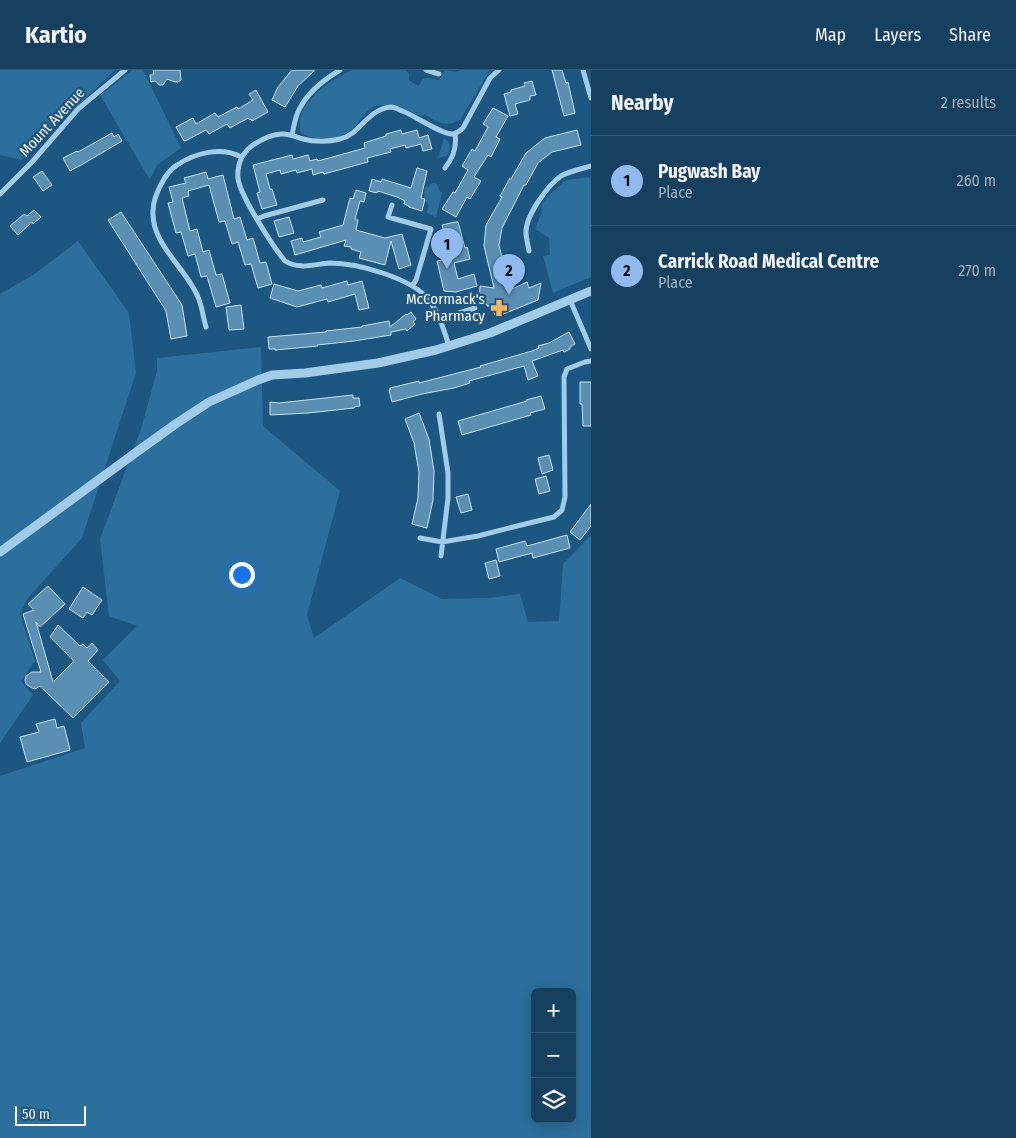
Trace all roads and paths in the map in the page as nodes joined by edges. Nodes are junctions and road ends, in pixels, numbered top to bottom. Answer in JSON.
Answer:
{"nodes":[{"id":1,"x":125,"y":70,"type":"edge"},
{"id":2,"x":340,"y":70,"type":"edge"},
{"id":3,"x":426,"y":70,"type":"edge"},
{"id":4,"x":499,"y":70,"type":"edge"},
{"id":5,"x":583,"y":70,"type":"edge"},
{"id":6,"x":439,"y":74,"type":"dead end"},
{"id":7,"x":591,"y":98,"type":"edge"},
{"id":8,"x":454,"y":134,"type":"junction"},
{"id":9,"x":292,"y":135,"type":"junction"},
{"id":10,"x":241,"y":157,"type":"junction"},
{"id":11,"x":591,"y":166,"type":"edge"},
{"id":12,"x":445,"y":168,"type":"dead end"},
{"id":13,"x":0,"y":194,"type":"edge"},
{"id":14,"x":323,"y":200,"type":"dead end"},
{"id":15,"x":392,"y":205,"type":"dead end"},
{"id":16,"x":257,"y":219,"type":"junction"},
{"id":17,"x":529,"y":252,"type":"dead end"},
{"id":18,"x":412,"y":286,"type":"junction"},
{"id":19,"x":591,"y":291,"type":"edge"},
{"id":20,"x":570,"y":300,"type":"junction"},
{"id":21,"x":475,"y":308,"type":"dead end"},
{"id":22,"x":440,"y":319,"type":"junction"},
{"id":23,"x":206,"y":327,"type":"dead end"},
{"id":24,"x":449,"y":346,"type":"junction"},
{"id":25,"x":591,"y":349,"type":"edge"},
{"id":26,"x":591,"y":361,"type":"edge"},
{"id":27,"x":439,"y":414,"type":"dead end"},
{"id":28,"x":420,"y":538,"type":"dead end"},
{"id":29,"x":442,"y":542,"type":"junction"},
{"id":30,"x":0,"y":552,"type":"edge"},
{"id":31,"x":441,"y":556,"type":"dead end"}],
"edges":[{"from":1,"to":13,"type":"street","name":"Mount Avenue"},
{"from":2,"to":9,"type":"street"},
{"from":3,"to":6,"type":"street"},
{"from":4,"to":8,"type":"street"},
{"from":5,"to":7,"type":"street"},
{"from":8,"to":9,"type":"street"},
{"from":8,"to":12,"type":"street"},
{"from":9,"to":10,"type":"street"},
{"from":10,"to":16,"type":"street"},
{"from":10,"to":23,"type":"street"},
{"from":11,"to":17,"type":"street"},
{"from":14,"to":16,"type":"street"},
{"from":15,"to":18,"type":"street"},
{"from":16,"to":18,"type":"street"},
{"from":18,"to":22,"type":"street"},
{"from":19,"to":20,"type":"street"},
{"from":20,"to":24,"type":"street"},
{"from":20,"to":25,"type":"street"},
{"from":21,"to":22,"type":"street"},
{"from":22,"to":24,"type":"street"},
{"from":24,"to":30,"type":"street"},
{"from":26,"to":29,"type":"street"},
{"from":27,"to":29,"type":"street"},
{"from":28,"to":29,"type":"street"},
{"from":29,"to":31,"type":"street"}]}
